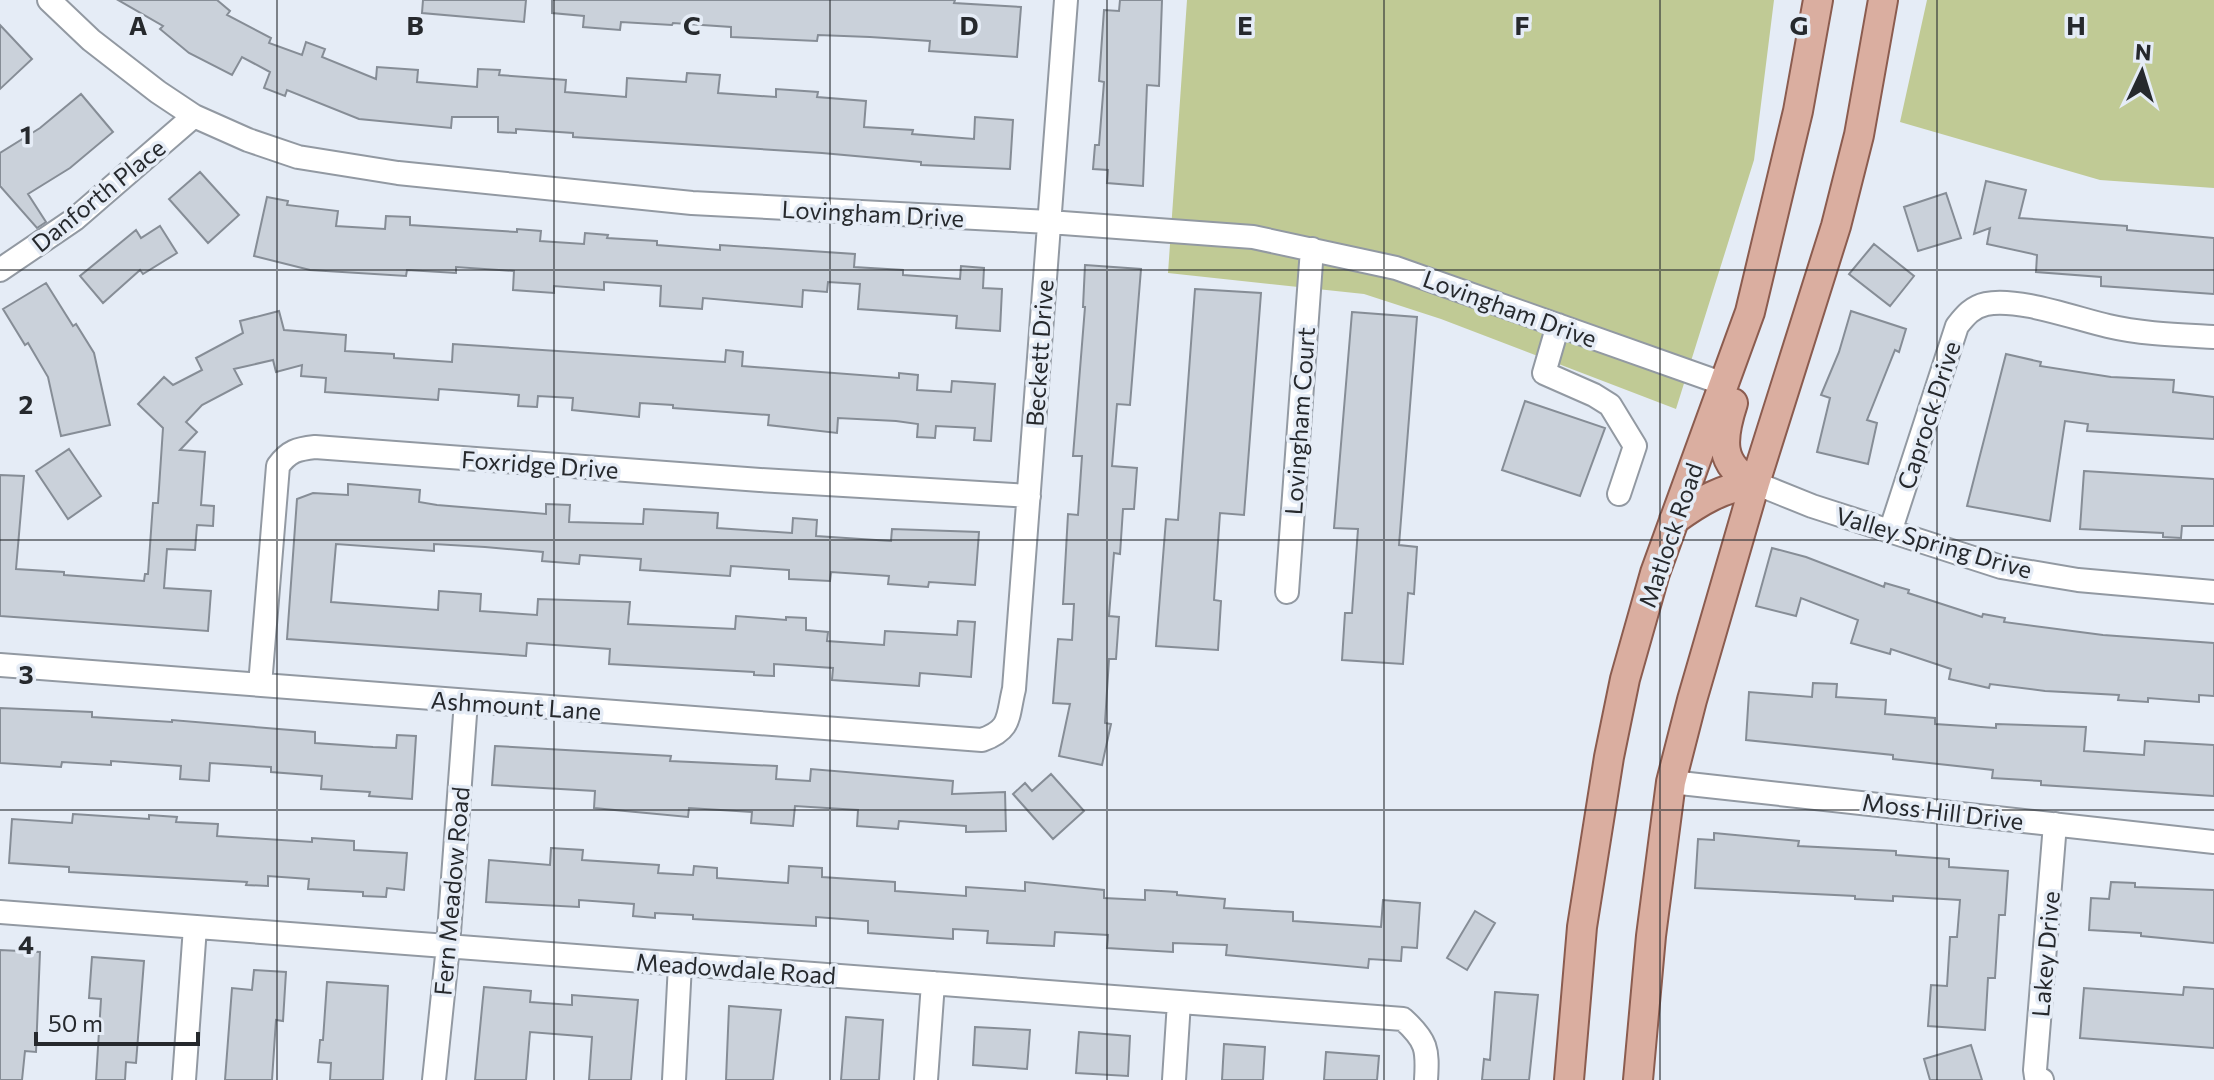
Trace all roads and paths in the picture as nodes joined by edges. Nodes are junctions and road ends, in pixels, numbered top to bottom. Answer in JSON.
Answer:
{"nodes":[{"id":1,"x":49,"y":0,"type":"edge"},
{"id":2,"x":1066,"y":0,"type":"edge"},
{"id":3,"x":1818,"y":0,"type":"edge"},
{"id":4,"x":1883,"y":0,"type":"edge"},
{"id":5,"x":194,"y":116,"type":"junction"},
{"id":6,"x":1049,"y":222,"type":"junction"},
{"id":7,"x":1312,"y":249,"type":"junction"},
{"id":8,"x":0,"y":270,"type":"edge"},
{"id":9,"x":1756,"y":285,"type":"junction"},
{"id":10,"x":1558,"y":325,"type":"junction"},
{"id":11,"x":2214,"y":337,"type":"edge"},
{"id":12,"x":1724,"y":384,"type":"junction"},
{"id":13,"x":1755,"y":483,"type":"junction"},
{"id":14,"x":1619,"y":494,"type":"dead end"},
{"id":15,"x":1029,"y":496,"type":"junction"},
{"id":16,"x":1674,"y":520,"type":"junction"},
{"id":17,"x":1890,"y":532,"type":"junction"},
{"id":18,"x":1287,"y":592,"type":"dead end"},
{"id":19,"x":2214,"y":592,"type":"edge"},
{"id":20,"x":0,"y":665,"type":"edge"},
{"id":21,"x":260,"y":685,"type":"junction"},
{"id":22,"x":466,"y":701,"type":"junction"},
{"id":23,"x":1010,"y":706,"type":"joint"},
{"id":24,"x":1671,"y":782,"type":"junction"},
{"id":25,"x":2055,"y":824,"type":"junction"},
{"id":26,"x":2214,"y":842,"type":"edge"},
{"id":27,"x":0,"y":912,"type":"edge"},
{"id":28,"x":195,"y":927,"type":"junction"},
{"id":29,"x":448,"y":946,"type":"junction"},
{"id":30,"x":680,"y":964,"type":"junction"},
{"id":31,"x":933,"y":983,"type":"junction"},
{"id":32,"x":1179,"y":1002,"type":"junction"},
{"id":33,"x":184,"y":1080,"type":"edge"},
{"id":34,"x":434,"y":1080,"type":"edge"},
{"id":35,"x":674,"y":1080,"type":"edge"},
{"id":36,"x":926,"y":1080,"type":"edge"},
{"id":37,"x":1174,"y":1080,"type":"edge"},
{"id":38,"x":1426,"y":1080,"type":"edge"},
{"id":39,"x":1569,"y":1080,"type":"edge"},
{"id":40,"x":1638,"y":1080,"type":"edge"},
{"id":41,"x":2042,"y":1080,"type":"edge"}],
"edges":[{"from":1,"to":5,"type":"street","name":"Lovingham Drive"},
{"from":2,"to":6,"type":"street","name":"Beckett Drive"},
{"from":3,"to":9,"type":"main road","name":"Matlock Road"},
{"from":4,"to":13,"type":"main road"},
{"from":5,"to":6,"type":"street","name":"Lovingham Drive"},
{"from":5,"to":8,"type":"street","name":"Danforth Place"},
{"from":6,"to":7,"type":"street","name":"Lovingham Drive"},
{"from":6,"to":15,"type":"street","name":"Beckett Drive"},
{"from":7,"to":10,"type":"street","name":"Lovingham Drive"},
{"from":7,"to":18,"type":"street","name":"Lovingham Court"},
{"from":9,"to":12,"type":"main road","name":"Matlock Road"},
{"from":9,"to":13,"type":"main road"},
{"from":10,"to":12,"type":"street","name":"Lovingham Drive"},
{"from":10,"to":14,"type":"street"},
{"from":11,"to":17,"type":"street","name":"Caprock Drive"},
{"from":12,"to":16,"type":"main road","name":"Matlock Road"},
{"from":13,"to":16,"type":"main road"},
{"from":13,"to":17,"type":"street","name":"Valley Spring Drive"},
{"from":13,"to":24,"type":"main road"},
{"from":15,"to":21,"type":"street","name":"Foxridge Drive"},
{"from":15,"to":23,"type":"street","name":"Beckett Drive"},
{"from":16,"to":39,"type":"main road","name":"Matlock Road"},
{"from":17,"to":19,"type":"street","name":"Valley Spring Drive"},
{"from":20,"to":21,"type":"street","name":"Ashmount Lane"},
{"from":21,"to":22,"type":"street","name":"Ashmount Lane"},
{"from":22,"to":23,"type":"street","name":"Ashmount Lane"},
{"from":22,"to":29,"type":"street","name":"Fern Meadow Road"},
{"from":24,"to":25,"type":"street","name":"Moss Hill Drive"},
{"from":24,"to":40,"type":"main road"},
{"from":25,"to":26,"type":"street","name":"Moss Hill Drive"},
{"from":25,"to":41,"type":"street","name":"Lakey Drive"},
{"from":27,"to":28,"type":"street","name":"Meadowdale Road"},
{"from":28,"to":29,"type":"street","name":"Meadowdale Road"},
{"from":28,"to":33,"type":"street"},
{"from":29,"to":30,"type":"street","name":"Meadowdale Road"},
{"from":29,"to":34,"type":"street","name":"Fern Meadow Road"},
{"from":30,"to":31,"type":"street","name":"Meadowdale Road"},
{"from":30,"to":35,"type":"street"},
{"from":31,"to":32,"type":"street","name":"Meadowdale Road"},
{"from":31,"to":36,"type":"street"},
{"from":32,"to":37,"type":"street"},
{"from":32,"to":38,"type":"street","name":"Meadowdale Road"}]}
